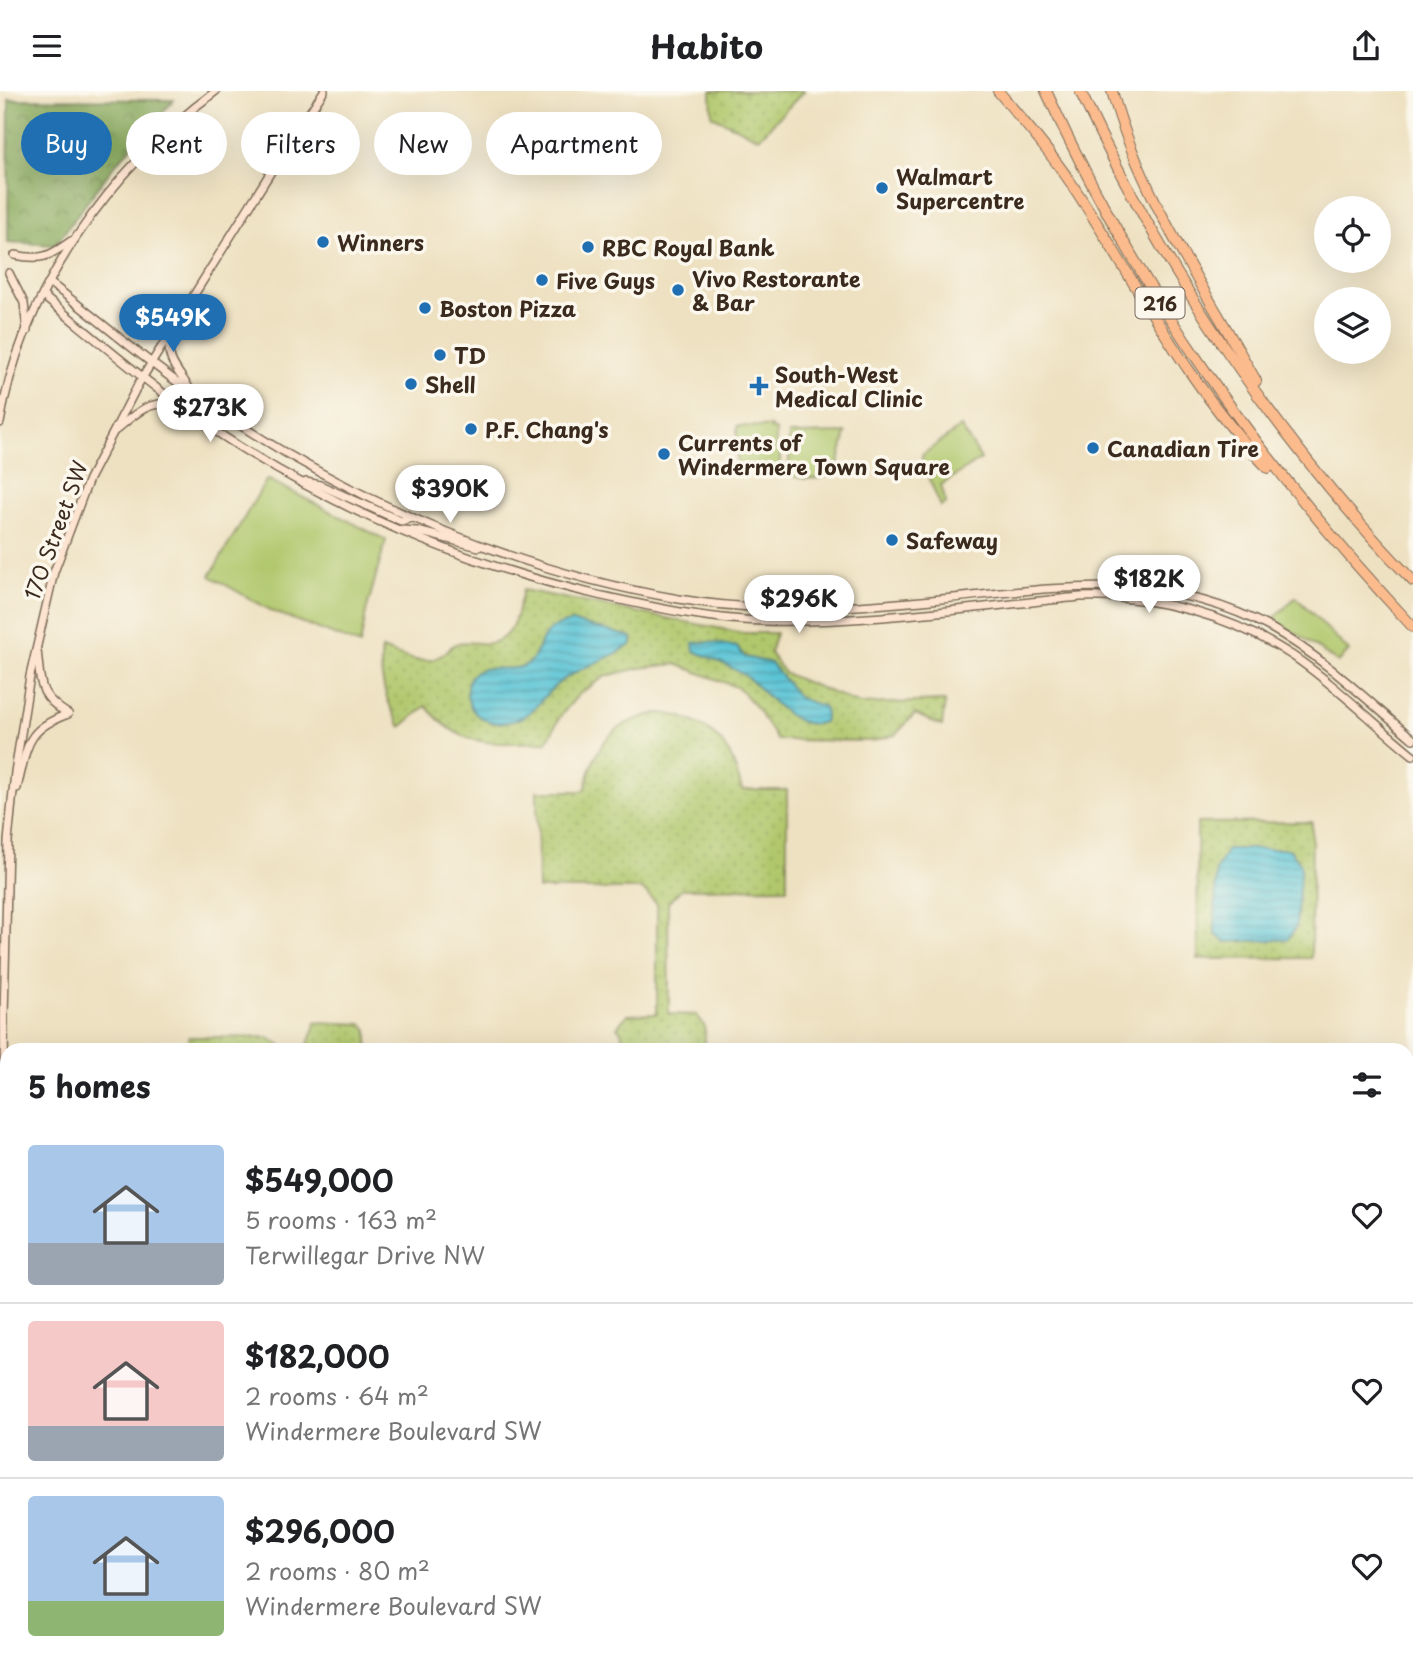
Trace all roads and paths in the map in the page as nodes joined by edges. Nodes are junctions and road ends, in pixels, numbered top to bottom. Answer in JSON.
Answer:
{"nodes":[{"id":1,"x":216,"y":91,"type":"edge"},
{"id":2,"x":324,"y":91,"type":"edge"},
{"id":3,"x":998,"y":91,"type":"edge"},
{"id":4,"x":1046,"y":91,"type":"edge"},
{"id":5,"x":1080,"y":91,"type":"edge"},
{"id":6,"x":1112,"y":91,"type":"edge"},
{"id":7,"x":75,"y":239,"type":"junction"},
{"id":8,"x":15,"y":255,"type":"dead end"},
{"id":9,"x":9,"y":273,"type":"dead end"},
{"id":10,"x":50,"y":283,"type":"junction"},
{"id":11,"x":43,"y":296,"type":"junction"},
{"id":12,"x":27,"y":331,"type":"junction"},
{"id":13,"x":172,"y":331,"type":"junction"},
{"id":14,"x":151,"y":363,"type":"junction"},
{"id":15,"x":142,"y":378,"type":"junction"},
{"id":16,"x":194,"y":394,"type":"junction"},
{"id":17,"x":180,"y":406,"type":"junction"},
{"id":18,"x":1278,"y":421,"type":"junction"},
{"id":19,"x":0,"y":423,"type":"edge"},
{"id":20,"x":110,"y":435,"type":"junction"},
{"id":21,"x":298,"y":481,"type":"junction"},
{"id":22,"x":1300,"y":499,"type":"junction"},
{"id":23,"x":414,"y":518,"type":"junction"},
{"id":24,"x":398,"y":531,"type":"junction"},
{"id":25,"x":488,"y":547,"type":"junction"},
{"id":26,"x":1413,"y":582,"type":"edge"},
{"id":27,"x":1413,"y":627,"type":"edge"},
{"id":28,"x":36,"y":644,"type":"junction"},
{"id":29,"x":1413,"y":739,"type":"edge"},
{"id":30,"x":1413,"y":755,"type":"edge"},
{"id":31,"x":10,"y":814,"type":"junction"},
{"id":32,"x":4,"y":1043,"type":"edge"}],
"edges":[{"from":1,"to":7,"type":"main road"},
{"from":2,"to":13,"type":"main road","name":"170 Street SW"},
{"from":3,"to":22,"type":"highway"},
{"from":4,"to":22,"type":"highway","number":"216"},
{"from":5,"to":18,"type":"highway","number":"216"},
{"from":6,"to":18,"type":"highway"},
{"from":7,"to":8,"type":"main road"},
{"from":7,"to":10,"type":"main road"},
{"from":9,"to":12,"type":"main road"},
{"from":10,"to":11,"type":"main road"},
{"from":10,"to":14,"type":"main road"},
{"from":11,"to":12,"type":"main road"},
{"from":11,"to":15,"type":"main road"},
{"from":12,"to":19,"type":"main road"},
{"from":13,"to":14,"type":"main road","name":"170 Street SW"},
{"from":13,"to":16,"type":"main road"},
{"from":14,"to":15,"type":"main road","name":"170 Street SW"},
{"from":14,"to":16,"type":"main road"},
{"from":15,"to":17,"type":"main road"},
{"from":15,"to":20,"type":"main road","name":"170 Street SW"},
{"from":16,"to":23,"type":"main road"},
{"from":17,"to":20,"type":"main road"},
{"from":17,"to":21,"type":"main road"},
{"from":18,"to":26,"type":"highway","number":"216"},
{"from":20,"to":28,"type":"main road","name":"170 Street SW"},
{"from":21,"to":23,"type":"main road"},
{"from":21,"to":24,"type":"main road"},
{"from":22,"to":27,"type":"highway","number":"216"},
{"from":23,"to":25,"type":"main road"},
{"from":24,"to":25,"type":"main road"},
{"from":24,"to":30,"type":"main road"},
{"from":25,"to":29,"type":"main road"},
{"from":28,"to":31,"type":"main road","name":"170 Street SW"},
{"from":28,"to":31,"type":"main road"},
{"from":31,"to":32,"type":"main road","name":"170 Street SW"}]}
